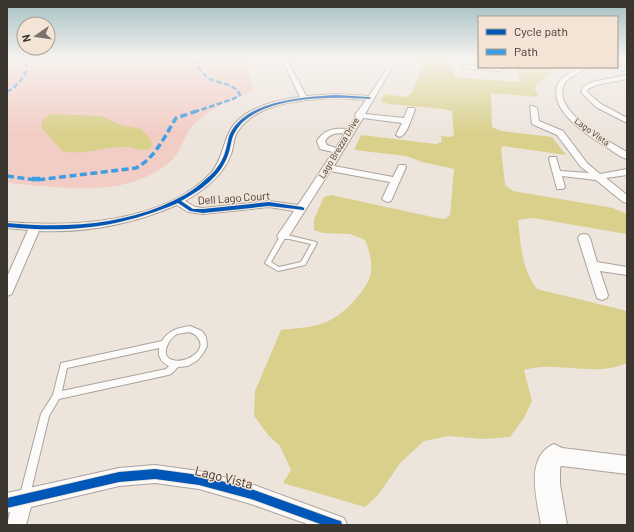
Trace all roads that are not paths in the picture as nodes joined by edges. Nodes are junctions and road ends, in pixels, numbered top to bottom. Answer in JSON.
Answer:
{"nodes":[{"id":1,"x":297,"y":84,"type":"edge"},
{"id":2,"x":378,"y":84,"type":"edge"},
{"id":3,"x":562,"y":84,"type":"edge"},
{"id":4,"x":591,"y":84,"type":"edge"},
{"id":5,"x":304,"y":98,"type":"junction"},
{"id":6,"x":369,"y":98,"type":"junction"},
{"id":7,"x":533,"y":108,"type":"dead end"},
{"id":8,"x":411,"y":110,"type":"dead end"},
{"id":9,"x":627,"y":112,"type":"edge"},
{"id":10,"x":614,"y":114,"type":"junction"},
{"id":11,"x":359,"y":115,"type":"junction"},
{"id":12,"x":407,"y":121,"type":"junction"},
{"id":13,"x":627,"y":121,"type":"edge"},
{"id":14,"x":349,"y":132,"type":"junction"},
{"id":15,"x":400,"y":135,"type":"dead end"},
{"id":16,"x":338,"y":151,"type":"junction"},
{"id":17,"x":627,"y":156,"type":"edge"},
{"id":18,"x":553,"y":159,"type":"dead end"},
{"id":19,"x":402,"y":167,"type":"dead end"},
{"id":20,"x":328,"y":168,"type":"junction"},
{"id":21,"x":627,"y":172,"type":"edge"},
{"id":22,"x":557,"y":173,"type":"junction"},
{"id":23,"x":597,"y":177,"type":"junction"},
{"id":24,"x":396,"y":180,"type":"junction"},
{"id":25,"x":560,"y":187,"type":"dead end"},
{"id":26,"x":387,"y":199,"type":"dead end"},
{"id":27,"x":627,"y":200,"type":"edge"},
{"id":28,"x":178,"y":201,"type":"junction"},
{"id":29,"x":302,"y":209,"type":"junction"},
{"id":30,"x":7,"y":225,"type":"edge"},
{"id":31,"x":35,"y":228,"type":"junction"},
{"id":32,"x":283,"y":236,"type":"junction"},
{"id":33,"x":584,"y":238,"type":"dead end"},
{"id":34,"x":593,"y":265,"type":"junction"},
{"id":35,"x":627,"y":271,"type":"edge"},
{"id":36,"x":7,"y":291,"type":"edge"},
{"id":37,"x":602,"y":295,"type":"dead end"},
{"id":38,"x":163,"y":344,"type":"junction"},
{"id":39,"x":175,"y":365,"type":"junction"},
{"id":40,"x":57,"y":396,"type":"junction"},
{"id":41,"x":554,"y":456,"type":"joint"},
{"id":42,"x":627,"y":465,"type":"edge"},
{"id":43,"x":16,"y":501,"type":"edge"},
{"id":44,"x":16,"y":525,"type":"edge"},
{"id":45,"x":337,"y":525,"type":"edge"},
{"id":46,"x":554,"y":525,"type":"edge"}],
"edges":[{"from":1,"to":5,"type":"street"},
{"from":2,"to":6,"type":"street","name":"Lago Brezza Drive"},
{"from":3,"to":17,"type":"street","name":"Lago Vista"},
{"from":4,"to":10,"type":"street"},
{"from":5,"to":6,"type":"street"},
{"from":5,"to":28,"type":"street"},
{"from":6,"to":11,"type":"street","name":"Lago Brezza Drive"},
{"from":7,"to":23,"type":"street"},
{"from":8,"to":12,"type":"street"},
{"from":9,"to":10,"type":"street"},
{"from":10,"to":13,"type":"street"},
{"from":11,"to":12,"type":"street"},
{"from":11,"to":14,"type":"street","name":"Lago Brezza Drive"},
{"from":12,"to":15,"type":"street"},
{"from":14,"to":16,"type":"street","name":"Lago Brezza Drive"},
{"from":14,"to":16,"type":"street"},
{"from":16,"to":20,"type":"street","name":"Lago Brezza Drive"},
{"from":18,"to":22,"type":"street"},
{"from":19,"to":24,"type":"street"},
{"from":20,"to":24,"type":"street"},
{"from":20,"to":29,"type":"street","name":"Lago Brezza Drive"},
{"from":21,"to":23,"type":"street"},
{"from":22,"to":23,"type":"street"},
{"from":22,"to":25,"type":"street"},
{"from":23,"to":27,"type":"street"},
{"from":24,"to":26,"type":"street"},
{"from":28,"to":29,"type":"street","name":"Dell Lago Court"},
{"from":28,"to":31,"type":"street"},
{"from":29,"to":32,"type":"street","name":"Lago Brezza Drive"},
{"from":30,"to":31,"type":"street"},
{"from":31,"to":36,"type":"street"},
{"from":32,"to":32,"type":"lane"},
{"from":33,"to":34,"type":"street"},
{"from":34,"to":35,"type":"street"},
{"from":34,"to":37,"type":"street"},
{"from":38,"to":39,"type":"lane"},
{"from":38,"to":39,"type":"lane"},
{"from":38,"to":40,"type":"lane"},
{"from":39,"to":40,"type":"lane"},
{"from":40,"to":43,"type":"lane"},
{"from":41,"to":42,"type":"street"},
{"from":41,"to":46,"type":"street"},
{"from":43,"to":44,"type":"street"},
{"from":43,"to":45,"type":"street","name":"Lago Vista"}]}
